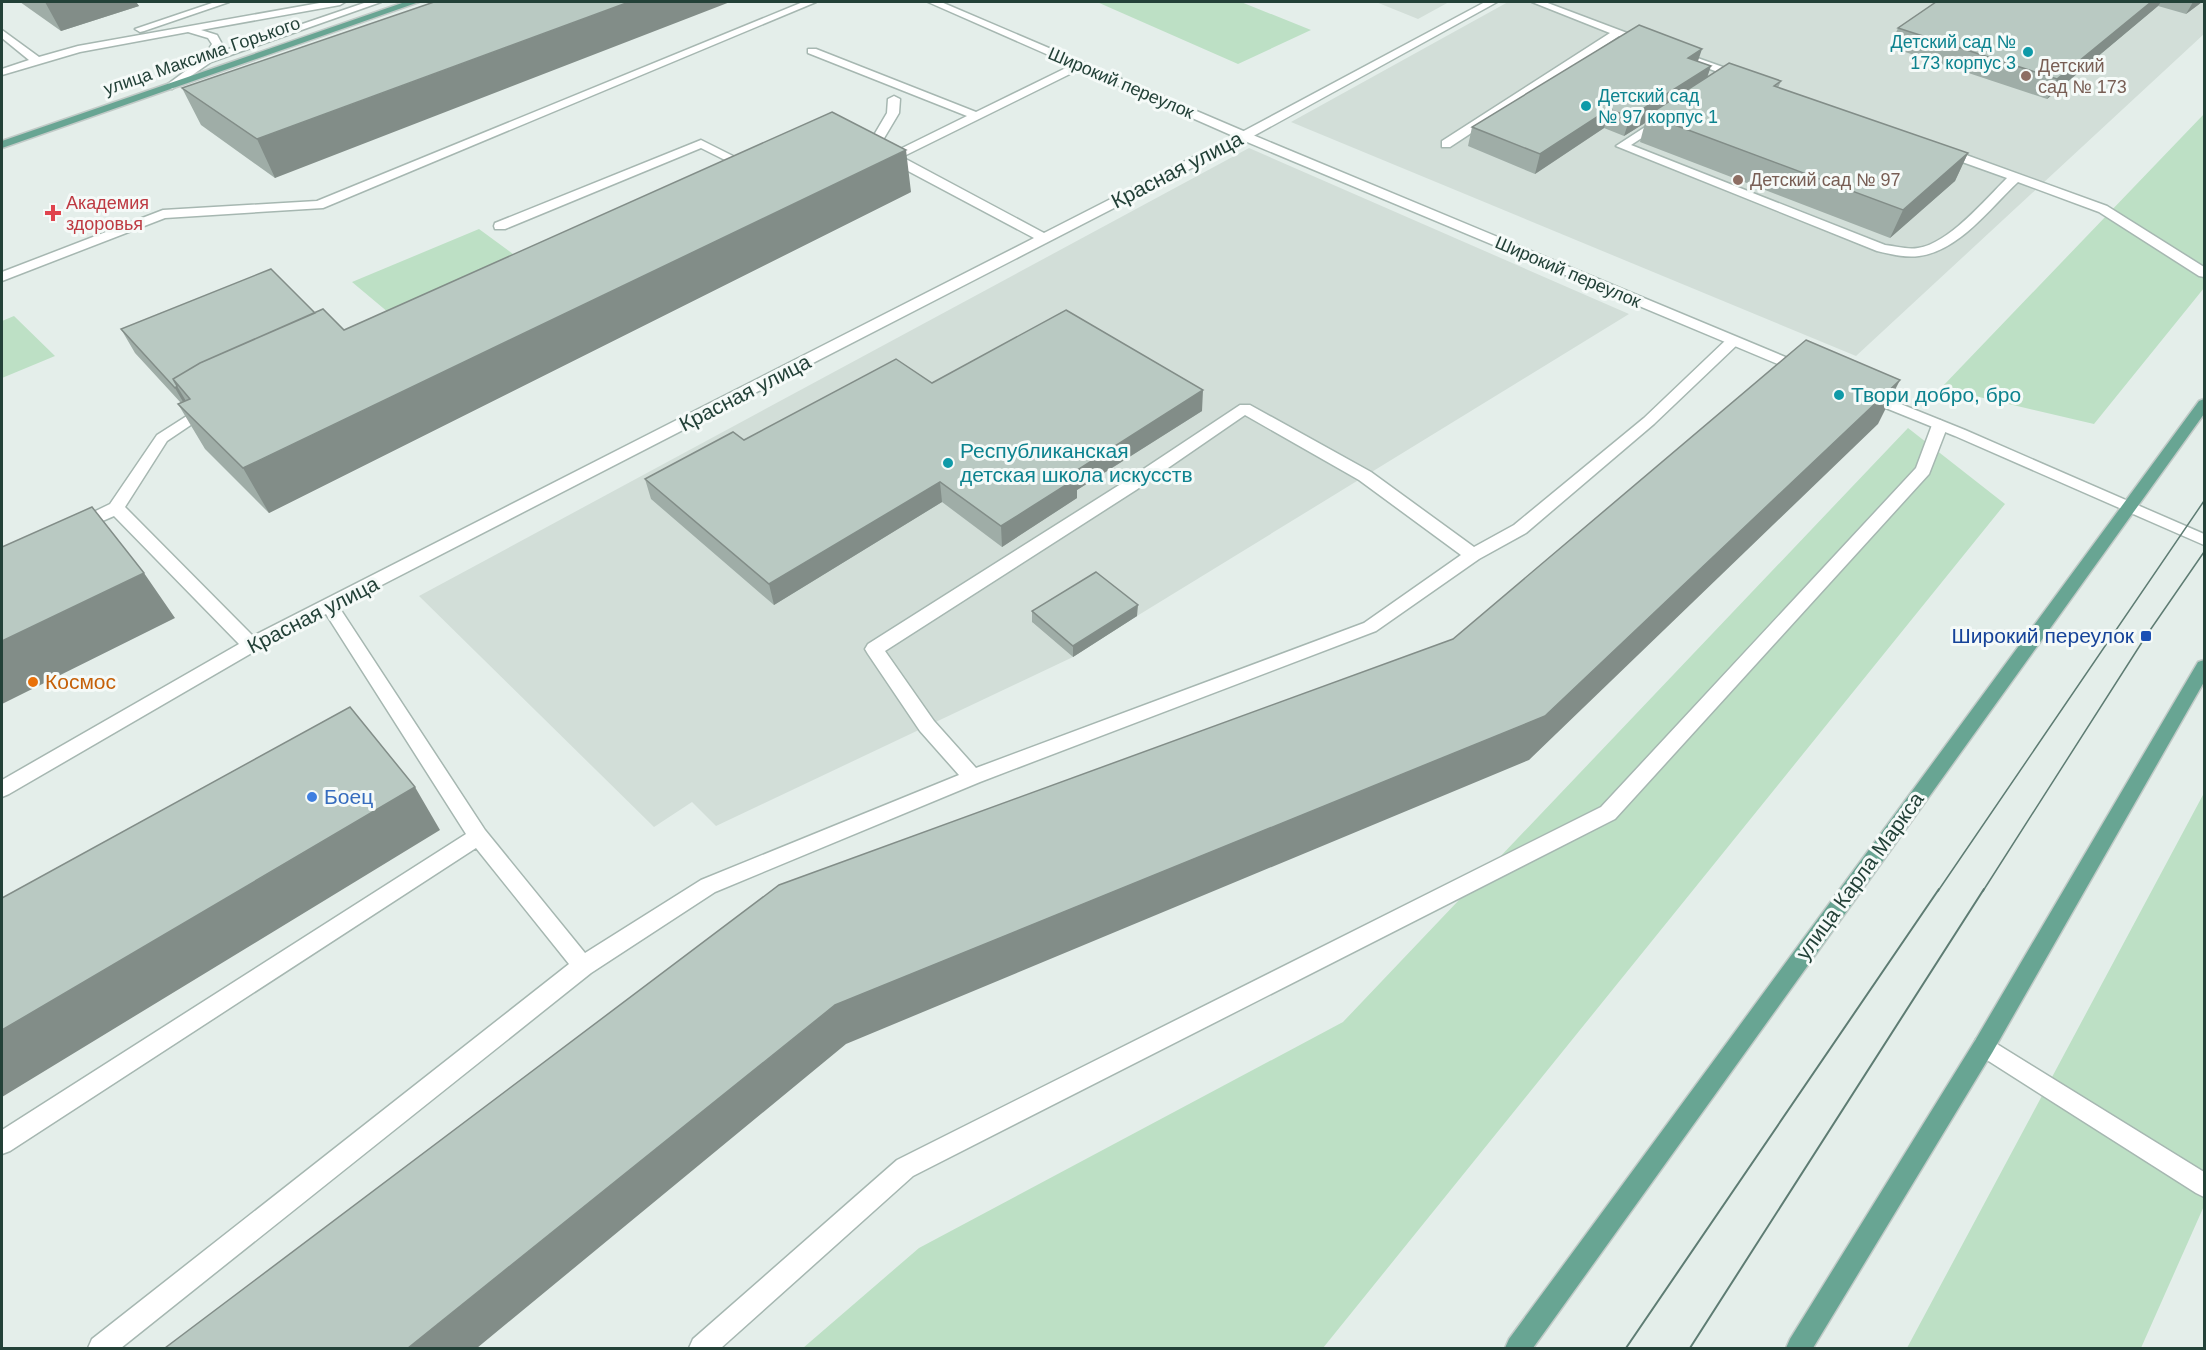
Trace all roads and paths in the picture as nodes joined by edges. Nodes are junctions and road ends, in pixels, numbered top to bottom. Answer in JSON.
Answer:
{"nodes":[{"id":1,"x":224,"y":2,"type":"edge"},
{"id":2,"x":340,"y":2,"type":"edge"},
{"id":3,"x":376,"y":2,"type":"edge"},
{"id":4,"x":414,"y":2,"type":"edge"},
{"id":5,"x":811,"y":2,"type":"edge"},
{"id":6,"x":933,"y":2,"type":"edge"},
{"id":7,"x":1492,"y":2,"type":"edge"},
{"id":8,"x":1537,"y":2,"type":"edge"},
{"id":9,"x":185,"y":30,"type":"junction"},
{"id":10,"x":1618,"y":32,"type":"junction"},
{"id":11,"x":2,"y":33,"type":"edge"},
{"id":12,"x":1660,"y":47,"type":"edge"},
{"id":13,"x":78,"y":49,"type":"junction"},
{"id":14,"x":812,"y":51,"type":"dead end"},
{"id":15,"x":1681,"y":55,"type":"edge"},
{"id":16,"x":207,"y":60,"type":"junction"},
{"id":17,"x":37,"y":61,"type":"junction"},
{"id":18,"x":1080,"y":65,"type":"junction"},
{"id":19,"x":2,"y":72,"type":"edge"},
{"id":20,"x":172,"y":86,"type":"junction"},
{"id":21,"x":1714,"y":86,"type":"edge"},
{"id":22,"x":894,"y":99,"type":"dead end"},
{"id":23,"x":1677,"y":110,"type":"edge"},
{"id":24,"x":976,"y":116,"type":"junction"},
{"id":25,"x":1244,"y":136,"type":"junction"},
{"id":26,"x":1446,"y":144,"type":"dead end"},
{"id":27,"x":2,"y":145,"type":"edge"},
{"id":28,"x":1928,"y":146,"type":"edge"},
{"id":29,"x":893,"y":157,"type":"junction"},
{"id":30,"x":2016,"y":177,"type":"junction"},
{"id":31,"x":734,"y":180,"type":"edge"},
{"id":32,"x":500,"y":226,"type":"dead end"},
{"id":33,"x":1045,"y":239,"type":"junction"},
{"id":34,"x":2205,"y":273,"type":"edge"},
{"id":35,"x":2,"y":277,"type":"edge"},
{"id":36,"x":1732,"y":342,"type":"junction"},
{"id":37,"x":1820,"y":377,"type":"edge"},
{"id":38,"x":1853,"y":390,"type":"edge"},
{"id":39,"x":219,"y":402,"type":"edge"},
{"id":40,"x":2205,"y":404,"type":"edge"},
{"id":41,"x":1940,"y":425,"type":"junction"},
{"id":42,"x":116,"y":508,"type":"junction"},
{"id":43,"x":2127,"y":508,"type":"junction"},
{"id":44,"x":64,"y":533,"type":"edge"},
{"id":45,"x":2205,"y":540,"type":"edge"},
{"id":46,"x":1473,"y":555,"type":"junction"},
{"id":47,"x":330,"y":607,"type":"junction"},
{"id":48,"x":251,"y":645,"type":"junction"},
{"id":49,"x":2205,"y":667,"type":"edge"},
{"id":50,"x":973,"y":777,"type":"junction"},
{"id":51,"x":2,"y":789,"type":"edge"},
{"id":52,"x":478,"y":836,"type":"junction"},
{"id":53,"x":583,"y":966,"type":"junction"},
{"id":54,"x":1984,"y":1046,"type":"junction"},
{"id":55,"x":2,"y":1143,"type":"edge"},
{"id":56,"x":2205,"y":1185,"type":"edge"},
{"id":57,"x":101,"y":1348,"type":"edge"},
{"id":58,"x":702,"y":1348,"type":"edge"},
{"id":59,"x":1518,"y":1348,"type":"edge"},
{"id":60,"x":1799,"y":1348,"type":"edge"}],
"edges":[{"from":1,"to":13,"type":"street"},
{"from":2,"to":9,"type":"street"},
{"from":3,"to":16,"type":"street"},
{"from":4,"to":20,"type":"main road","name":"улица Максима Горького"},
{"from":5,"to":35,"type":"street"},
{"from":6,"to":18,"type":"street","name":"Широкий переулок"},
{"from":7,"to":25,"type":"street","name":"Красная улица"},
{"from":8,"to":10,"type":"street"},
{"from":9,"to":13,"type":"street"},
{"from":9,"to":16,"type":"street"},
{"from":10,"to":12,"type":"street"},
{"from":10,"to":26,"type":"street"},
{"from":11,"to":17,"type":"street"},
{"from":13,"to":17,"type":"street"},
{"from":14,"to":24,"type":"street"},
{"from":15,"to":21,"type":"street"},
{"from":16,"to":20,"type":"street"},
{"from":17,"to":19,"type":"street"},
{"from":18,"to":24,"type":"street"},
{"from":18,"to":25,"type":"street","name":"Широкий переулок"},
{"from":20,"to":27,"type":"main road","name":"улица Максима Горького"},
{"from":22,"to":29,"type":"street"},
{"from":23,"to":30,"type":"street"},
{"from":24,"to":29,"type":"street"},
{"from":25,"to":33,"type":"street","name":"Красная улица"},
{"from":25,"to":36,"type":"street","name":"Широкий переулок"},
{"from":28,"to":30,"type":"street"},
{"from":29,"to":33,"type":"street"},
{"from":30,"to":34,"type":"street"},
{"from":31,"to":32,"type":"street"},
{"from":33,"to":47,"type":"street","name":"Красная улица"},
{"from":36,"to":37,"type":"street","name":"Широкий переулок"},
{"from":36,"to":46,"type":"street"},
{"from":38,"to":41,"type":"street"},
{"from":39,"to":42,"type":"street"},
{"from":40,"to":43,"type":"main road","name":"улица Карла Маркса"},
{"from":41,"to":43,"type":"street"},
{"from":41,"to":58,"type":"street"},
{"from":42,"to":44,"type":"street"},
{"from":42,"to":48,"type":"street"},
{"from":43,"to":45,"type":"street"},
{"from":43,"to":59,"type":"main road","name":"улица Карла Маркса"},
{"from":46,"to":50,"type":"street"},
{"from":46,"to":50,"type":"street"},
{"from":47,"to":48,"type":"street","name":"Красная улица"},
{"from":47,"to":52,"type":"street"},
{"from":48,"to":51,"type":"street","name":"Красная улица"},
{"from":49,"to":54,"type":"main road"},
{"from":50,"to":53,"type":"street"},
{"from":52,"to":53,"type":"street"},
{"from":52,"to":55,"type":"street"},
{"from":53,"to":57,"type":"street"},
{"from":54,"to":56,"type":"street"},
{"from":54,"to":60,"type":"main road"}]}
